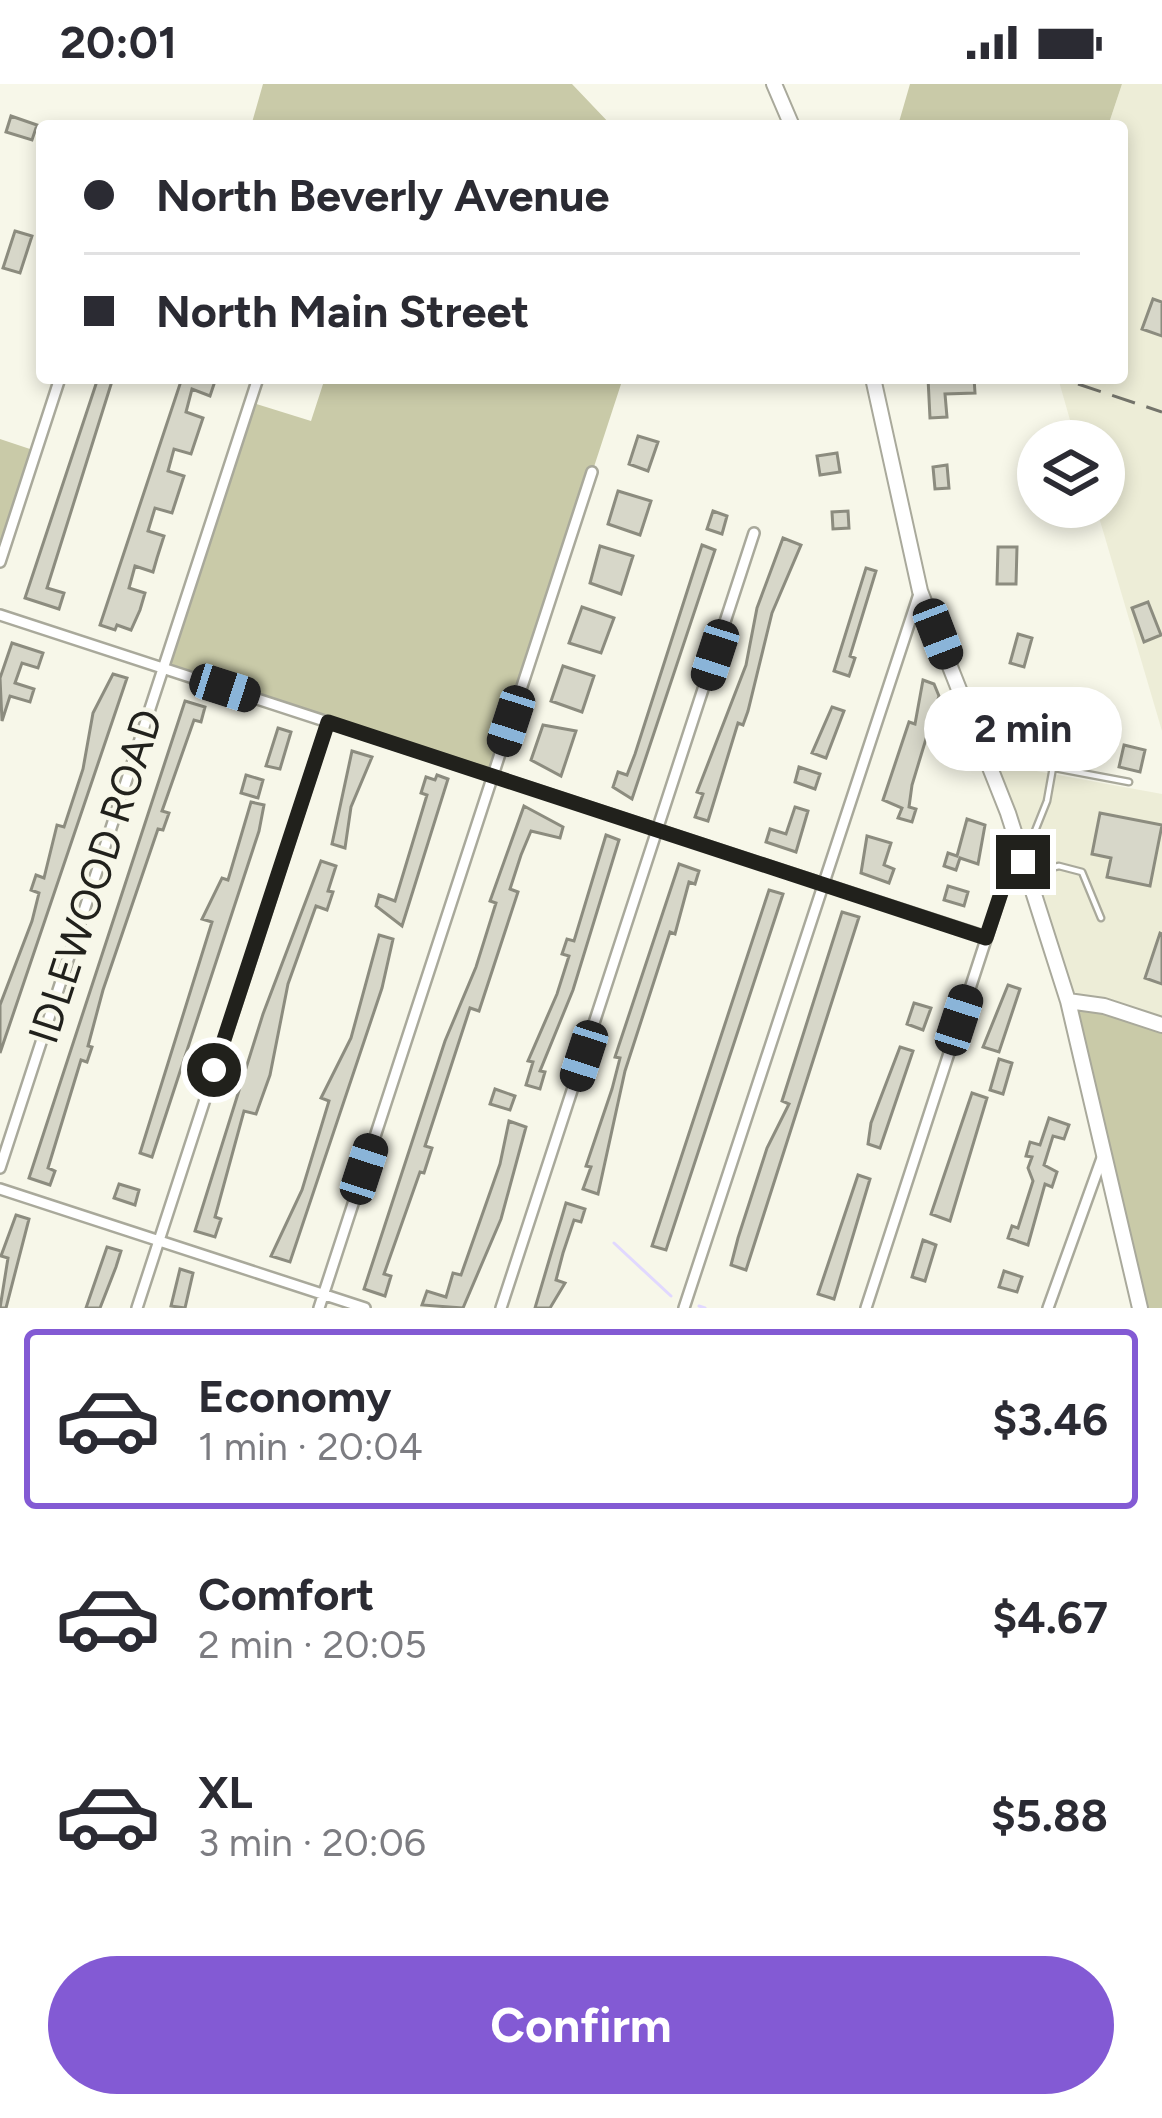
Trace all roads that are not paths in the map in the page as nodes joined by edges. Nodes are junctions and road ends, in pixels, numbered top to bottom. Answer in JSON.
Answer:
{"nodes":[{"id":1,"x":775,"y":84,"type":"edge"},
{"id":2,"x":790,"y":120,"type":"edge"},
{"id":3,"x":58,"y":384,"type":"edge"},
{"id":4,"x":256,"y":384,"type":"edge"},
{"id":5,"x":874,"y":384,"type":"edge"},
{"id":6,"x":592,"y":472,"type":"dead end"},
{"id":7,"x":754,"y":533,"type":"dead end"},
{"id":8,"x":0,"y":562,"type":"edge"},
{"id":9,"x":920,"y":591,"type":"junction"},
{"id":10,"x":0,"y":615,"type":"edge"},
{"id":11,"x":163,"y":668,"type":"junction"},
{"id":12,"x":328,"y":722,"type":"junction"},
{"id":13,"x":1057,"y":745,"type":"dead end"},
{"id":14,"x":985,"y":756,"type":"junction"},
{"id":15,"x":1053,"y":766,"type":"junction"},
{"id":16,"x":493,"y":776,"type":"junction"},
{"id":17,"x":1129,"y":782,"type":"dead end"},
{"id":18,"x":658,"y":830,"type":"junction"},
{"id":19,"x":1025,"y":867,"type":"junction"},
{"id":20,"x":822,"y":883,"type":"junction"},
{"id":21,"x":1101,"y":918,"type":"dead end"},
{"id":22,"x":986,"y":938,"type":"junction"},
{"id":23,"x":1068,"y":1001,"type":"junction"},
{"id":24,"x":1162,"y":1025,"type":"edge"},
{"id":25,"x":1102,"y":1158,"type":"junction"},
{"id":26,"x":0,"y":1168,"type":"edge"},
{"id":27,"x":0,"y":1189,"type":"edge"},
{"id":28,"x":159,"y":1240,"type":"junction"},
{"id":29,"x":323,"y":1294,"type":"junction"},
{"id":30,"x":137,"y":1308,"type":"edge"},
{"id":31,"x":319,"y":1308,"type":"edge"},
{"id":32,"x":365,"y":1308,"type":"edge"},
{"id":33,"x":501,"y":1308,"type":"edge"},
{"id":34,"x":684,"y":1308,"type":"edge"},
{"id":35,"x":866,"y":1308,"type":"edge"},
{"id":36,"x":1048,"y":1308,"type":"edge"},
{"id":37,"x":1140,"y":1308,"type":"edge"}],
"edges":[{"from":1,"to":2,"type":"street"},
{"from":3,"to":8,"type":"street"},
{"from":4,"to":11,"type":"street","name":"IDLEWOOD ROAD"},
{"from":5,"to":9,"type":"street"},
{"from":6,"to":16,"type":"street"},
{"from":7,"to":18,"type":"street"},
{"from":9,"to":14,"type":"street"},
{"from":9,"to":20,"type":"street"},
{"from":10,"to":11,"type":"street"},
{"from":11,"to":12,"type":"street"},
{"from":11,"to":26,"type":"street","name":"IDLEWOOD ROAD"},
{"from":12,"to":16,"type":"street"},
{"from":12,"to":28,"type":"street"},
{"from":13,"to":15,"type":"lane"},
{"from":14,"to":15,"type":"lane"},
{"from":14,"to":19,"type":"street"},
{"from":15,"to":17,"type":"lane"},
{"from":15,"to":19,"type":"lane"},
{"from":16,"to":18,"type":"street"},
{"from":16,"to":29,"type":"street"},
{"from":18,"to":20,"type":"street"},
{"from":18,"to":33,"type":"street"},
{"from":19,"to":21,"type":"lane"},
{"from":19,"to":22,"type":"street"},
{"from":19,"to":23,"type":"street"},
{"from":20,"to":22,"type":"street"},
{"from":20,"to":34,"type":"street"},
{"from":22,"to":35,"type":"street"},
{"from":23,"to":24,"type":"street"},
{"from":23,"to":25,"type":"street"},
{"from":25,"to":36,"type":"street"},
{"from":25,"to":37,"type":"street"},
{"from":27,"to":28,"type":"street"},
{"from":28,"to":29,"type":"street"},
{"from":28,"to":30,"type":"street"},
{"from":29,"to":31,"type":"street"},
{"from":29,"to":32,"type":"street"}]}
